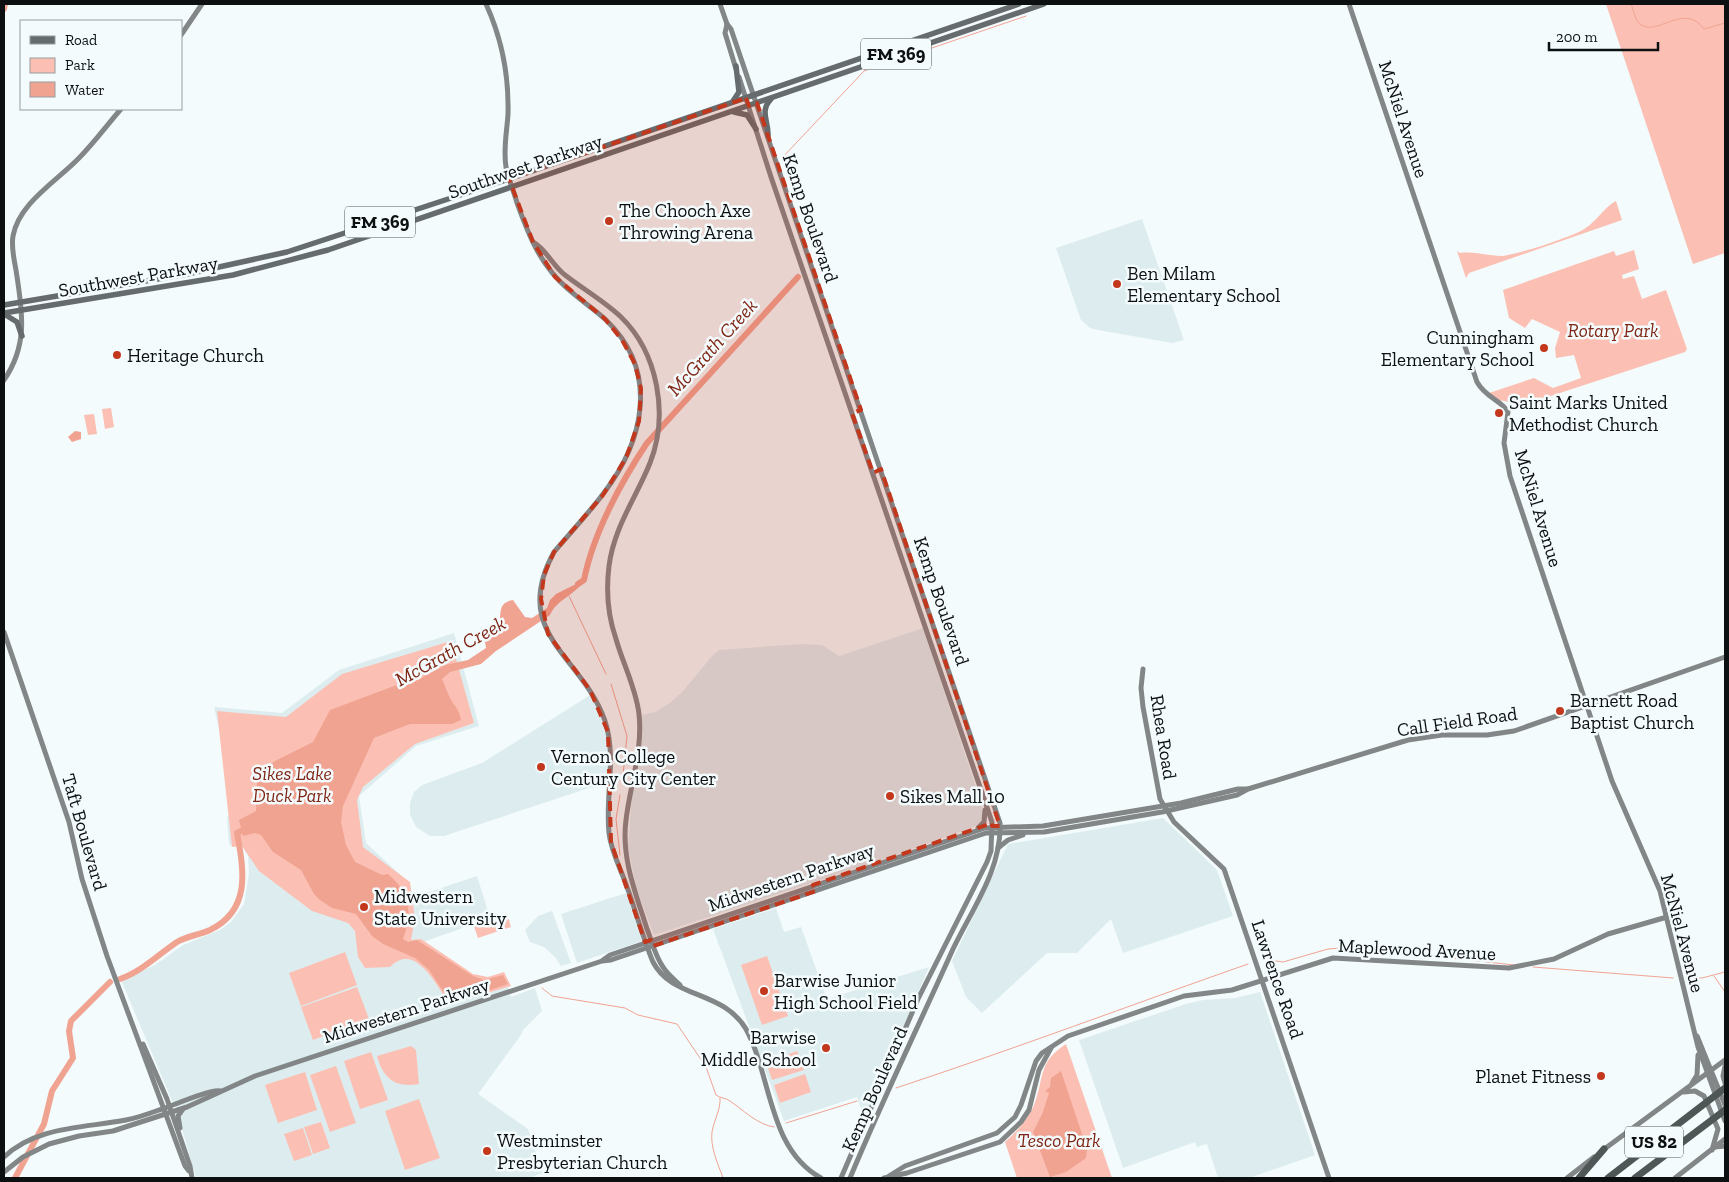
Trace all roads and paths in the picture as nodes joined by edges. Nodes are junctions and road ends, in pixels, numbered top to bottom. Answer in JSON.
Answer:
{"nodes":[{"id":1,"x":202,"y":4,"type":"edge"},
{"id":2,"x":486,"y":4,"type":"edge"},
{"id":3,"x":720,"y":4,"type":"edge"},
{"id":4,"x":1019,"y":4,"type":"edge"},
{"id":5,"x":1044,"y":4,"type":"edge"},
{"id":6,"x":1349,"y":4,"type":"edge"},
{"id":7,"x":727,"y":24,"type":"junction"},
{"id":8,"x":182,"y":34,"type":"edge"},
{"id":9,"x":736,"y":66,"type":"junction"},
{"id":10,"x":830,"y":68,"type":"junction"},
{"id":11,"x":832,"y":76,"type":"junction"},
{"id":12,"x":754,"y":95,"type":"junction"},
{"id":13,"x":776,"y":97,"type":"junction"},
{"id":14,"x":746,"y":98,"type":"junction"},
{"id":15,"x":732,"y":102,"type":"junction"},
{"id":16,"x":757,"y":103,"type":"junction"},
{"id":17,"x":748,"y":106,"type":"junction"},
{"id":18,"x":120,"y":110,"type":"edge"},
{"id":19,"x":732,"y":112,"type":"junction"},
{"id":20,"x":756,"y":129,"type":"junction"},
{"id":21,"x":768,"y":136,"type":"junction"},
{"id":22,"x":622,"y":140,"type":"junction"},
{"id":23,"x":624,"y":148,"type":"junction"},
{"id":24,"x":509,"y":178,"type":"junction"},
{"id":25,"x":512,"y":186,"type":"junction"},
{"id":26,"x":533,"y":242,"type":"junction"},
{"id":27,"x":276,"y":254,"type":"junction"},
{"id":28,"x":279,"y":264,"type":"junction"},
{"id":29,"x":88,"y":290,"type":"junction"},
{"id":30,"x":90,"y":299,"type":"junction"},
{"id":31,"x":21,"y":302,"type":"junction"},
{"id":32,"x":4,"y":305,"type":"edge"},
{"id":33,"x":22,"y":311,"type":"junction"},
{"id":34,"x":4,"y":314,"type":"edge"},
{"id":35,"x":22,"y":336,"type":"junction"},
{"id":36,"x":4,"y":380,"type":"edge"},
{"id":37,"x":861,"y":410,"type":"junction"},
{"id":38,"x":852,"y":413,"type":"junction"},
{"id":39,"x":881,"y":470,"type":"junction"},
{"id":40,"x":873,"y":473,"type":"junction"},
{"id":41,"x":4,"y":632,"type":"edge"},
{"id":42,"x":1725,"y":657,"type":"edge"},
{"id":43,"x":1143,"y":669,"type":"dead end"},
{"id":44,"x":1588,"y":706,"type":"junction"},
{"id":45,"x":982,"y":795,"type":"junction"},
{"id":46,"x":1165,"y":809,"type":"junction"},
{"id":47,"x":1086,"y":822,"type":"junction"},
{"id":48,"x":992,"y":829,"type":"junction"},
{"id":49,"x":1000,"y":829,"type":"junction"},
{"id":50,"x":969,"y":832,"type":"junction"},
{"id":51,"x":1030,"y":833,"type":"junction"},
{"id":52,"x":998,"y":849,"type":"junction"},
{"id":53,"x":843,"y":878,"type":"junction"},
{"id":54,"x":1667,"y":917,"type":"junction"},
{"id":55,"x":649,"y":944,"type":"junction"},
{"id":56,"x":1263,"y":981,"type":"junction"},
{"id":57,"x":908,"y":1022,"type":"junction"},
{"id":58,"x":918,"y":1026,"type":"junction"},
{"id":59,"x":1695,"y":1031,"type":"junction"},
{"id":60,"x":1052,"y":1046,"type":"junction"},
{"id":61,"x":1698,"y":1047,"type":"junction"},
{"id":62,"x":1707,"y":1057,"type":"junction"},
{"id":63,"x":1725,"y":1060,"type":"edge"},
{"id":64,"x":1725,"y":1066,"type":"edge"},
{"id":65,"x":1712,"y":1070,"type":"junction"},
{"id":66,"x":1706,"y":1074,"type":"junction"},
{"id":67,"x":1725,"y":1083,"type":"edge"},
{"id":68,"x":1692,"y":1085,"type":"junction"},
{"id":69,"x":1725,"y":1088,"type":"edge"},
{"id":70,"x":220,"y":1091,"type":"junction"},
{"id":71,"x":1682,"y":1092,"type":"junction"},
{"id":72,"x":1725,"y":1105,"type":"edge"},
{"id":73,"x":184,"y":1108,"type":"junction"},
{"id":74,"x":168,"y":1110,"type":"junction"},
{"id":75,"x":1725,"y":1110,"type":"edge"},
{"id":76,"x":1725,"y":1121,"type":"edge"},
{"id":77,"x":860,"y":1134,"type":"junction"},
{"id":78,"x":868,"y":1137,"type":"junction"},
{"id":79,"x":1725,"y":1139,"type":"edge"},
{"id":80,"x":1725,"y":1146,"type":"edge"},
{"id":81,"x":1713,"y":1148,"type":"junction"},
{"id":82,"x":1604,"y":1149,"type":"junction"},
{"id":83,"x":4,"y":1157,"type":"edge"},
{"id":84,"x":188,"y":1160,"type":"junction"},
{"id":85,"x":190,"y":1171,"type":"junction"},
{"id":86,"x":853,"y":1171,"type":"junction"},
{"id":87,"x":4,"y":1172,"type":"edge"},
{"id":88,"x":886,"y":1177,"type":"edge"},
{"id":89,"x":192,"y":1178,"type":"edge"},
{"id":90,"x":821,"y":1178,"type":"edge"},
{"id":91,"x":842,"y":1178,"type":"edge"},
{"id":92,"x":850,"y":1178,"type":"edge"},
{"id":93,"x":856,"y":1178,"type":"edge"},
{"id":94,"x":1329,"y":1178,"type":"edge"},
{"id":95,"x":1567,"y":1178,"type":"edge"},
{"id":96,"x":1579,"y":1178,"type":"edge"},
{"id":97,"x":1608,"y":1178,"type":"edge"},
{"id":98,"x":1635,"y":1178,"type":"edge"},
{"id":99,"x":1675,"y":1178,"type":"edge"}],
"edges":[{"from":1,"to":8,"type":"street"},
{"from":2,"to":24,"type":"street"},
{"from":3,"to":7,"type":"street","name":"Kemp Boulevard"},
{"from":4,"to":10,"type":"main road","name":"Southwest Parkway","number":"FM 369"},
{"from":5,"to":11,"type":"main road","name":"Southwest Parkway","number":"FM 369"},
{"from":6,"to":44,"type":"street","name":"McNiel Avenue"},
{"from":7,"to":9,"type":"street","name":"Kemp Boulevard"},
{"from":7,"to":12,"type":"street","name":"Kemp Boulevard"},
{"from":9,"to":14,"type":"street","name":"Kemp Boulevard"},
{"from":9,"to":15,"type":"main road"},
{"from":10,"to":11,"type":"main road"},
{"from":10,"to":12,"type":"main road","name":"Southwest Parkway","number":"FM 369"},
{"from":11,"to":13,"type":"main road","name":"Southwest Parkway","number":"FM 369"},
{"from":12,"to":14,"type":"main road","name":"Southwest Parkway","number":"FM 369"},
{"from":12,"to":16,"type":"street","name":"Kemp Boulevard"},
{"from":13,"to":16,"type":"main road","name":"Southwest Parkway","number":"FM 369"},
{"from":13,"to":21,"type":"main road"},
{"from":14,"to":15,"type":"main road","name":"Southwest Parkway","number":"FM 369"},
{"from":14,"to":17,"type":"street","name":"Kemp Boulevard"},
{"from":15,"to":22,"type":"main road","name":"Southwest Parkway","number":"FM 369"},
{"from":16,"to":17,"type":"main road","name":"Southwest Parkway","number":"FM 369"},
{"from":16,"to":21,"type":"street","name":"Kemp Boulevard"},
{"from":17,"to":19,"type":"main road","name":"Southwest Parkway","number":"FM 369"},
{"from":17,"to":20,"type":"street","name":"Kemp Boulevard"},
{"from":18,"to":31,"type":"street"},
{"from":19,"to":20,"type":"main road"},
{"from":19,"to":23,"type":"main road","name":"Southwest Parkway","number":"FM 369"},
{"from":20,"to":38,"type":"street","name":"Kemp Boulevard"},
{"from":21,"to":37,"type":"street","name":"Kemp Boulevard"},
{"from":22,"to":23,"type":"main road"},
{"from":22,"to":24,"type":"main road","name":"Southwest Parkway","number":"FM 369"},
{"from":23,"to":25,"type":"main road","name":"Southwest Parkway","number":"FM 369"},
{"from":24,"to":25,"type":"street"},
{"from":24,"to":27,"type":"main road","name":"Southwest Parkway","number":"FM 369"},
{"from":25,"to":26,"type":"street"},
{"from":25,"to":28,"type":"main road","name":"Southwest Parkway","number":"FM 369"},
{"from":26,"to":55,"type":"street"},
{"from":26,"to":55,"type":"street"},
{"from":27,"to":28,"type":"main road"},
{"from":27,"to":29,"type":"main road","name":"Southwest Parkway","number":"FM 369"},
{"from":28,"to":30,"type":"main road","name":"Southwest Parkway","number":"FM 369"},
{"from":29,"to":30,"type":"main road"},
{"from":29,"to":31,"type":"main road","name":"Southwest Parkway","number":"FM 369"},
{"from":30,"to":33,"type":"main road","name":"Southwest Parkway","number":"FM 369"},
{"from":31,"to":32,"type":"main road","name":"Southwest Parkway","number":"FM 369"},
{"from":31,"to":33,"type":"street"},
{"from":33,"to":34,"type":"main road","name":"Southwest Parkway","number":"FM 369"},
{"from":33,"to":35,"type":"street"},
{"from":34,"to":35,"type":"main road"},
{"from":35,"to":36,"type":"street"},
{"from":37,"to":38,"type":"street"},
{"from":37,"to":39,"type":"street","name":"Kemp Boulevard"},
{"from":38,"to":40,"type":"street","name":"Kemp Boulevard"},
{"from":39,"to":40,"type":"street"},
{"from":39,"to":49,"type":"street","name":"Kemp Boulevard"},
{"from":40,"to":45,"type":"street","name":"Kemp Boulevard"},
{"from":41,"to":74,"type":"street","name":"Taft Boulevard"},
{"from":42,"to":44,"type":"street","name":"Call Field Road"},
{"from":43,"to":46,"type":"street","name":"Rhea Road"},
{"from":44,"to":46,"type":"street","name":"Call Field Road"},
{"from":44,"to":54,"type":"street","name":"McNiel Avenue"},
{"from":45,"to":48,"type":"street","name":"Kemp Boulevard"},
{"from":45,"to":50,"type":"street"},
{"from":46,"to":47,"type":"street","name":"Call Field Road"},
{"from":46,"to":56,"type":"street","name":"Lawrence Road"},
{"from":47,"to":49,"type":"street","name":"Call Field Road"},
{"from":47,"to":51,"type":"street","name":"Call Field Road"},
{"from":48,"to":49,"type":"street"},
{"from":48,"to":50,"type":"street","name":"Midwestern Parkway"},
{"from":48,"to":53,"type":"street","name":"Midwestern Parkway"},
{"from":48,"to":57,"type":"street","name":"Kemp Boulevard"},
{"from":49,"to":51,"type":"street","name":"Call Field Road"},
{"from":49,"to":52,"type":"street","name":"Kemp Boulevard"},
{"from":50,"to":53,"type":"street","name":"Midwestern Parkway"},
{"from":51,"to":52,"type":"street"},
{"from":52,"to":58,"type":"street","name":"Kemp Boulevard"},
{"from":53,"to":55,"type":"street","name":"Midwestern Parkway"},
{"from":54,"to":56,"type":"street","name":"Maplewood Avenue"},
{"from":54,"to":59,"type":"street","name":"McNiel Avenue"},
{"from":55,"to":70,"type":"street","name":"Midwestern Parkway"},
{"from":55,"to":90,"type":"street"},
{"from":56,"to":60,"type":"street","name":"Maplewood Avenue"},
{"from":56,"to":94,"type":"street","name":"Lawrence Road"},
{"from":57,"to":58,"type":"street"},
{"from":57,"to":77,"type":"street","name":"Kemp Boulevard"},
{"from":58,"to":78,"type":"street","name":"Kemp Boulevard"},
{"from":59,"to":61,"type":"street","name":"McNiel Avenue"},
{"from":59,"to":62,"type":"street","name":"McNiel Avenue"},
{"from":60,"to":88,"type":"street","name":"Maplewood Avenue"},
{"from":60,"to":88,"type":"street","name":"Maplewood Avenue"},
{"from":61,"to":66,"type":"street","name":"McNiel Avenue"},
{"from":61,"to":68,"type":"street"},
{"from":62,"to":63,"type":"street"},
{"from":62,"to":65,"type":"street","name":"McNiel Avenue"},
{"from":63,"to":65,"type":"street"},
{"from":64,"to":67,"type":"street"},
{"from":65,"to":66,"type":"street"},
{"from":65,"to":72,"type":"street","name":"McNiel Avenue"},
{"from":66,"to":68,"type":"street"},
{"from":66,"to":76,"type":"street","name":"McNiel Avenue"},
{"from":68,"to":71,"type":"street"},
{"from":69,"to":97,"type":"highway","number":"US 82"},
{"from":70,"to":73,"type":"street","name":"Midwestern Parkway"},
{"from":70,"to":74,"type":"street","name":"Midwestern Parkway"},
{"from":71,"to":81,"type":"street"},
{"from":71,"to":82,"type":"street"},
{"from":73,"to":74,"type":"street","name":"Midwestern Parkway"},
{"from":73,"to":84,"type":"street"},
{"from":74,"to":83,"type":"street","name":"Midwestern Parkway"},
{"from":74,"to":84,"type":"street","name":"Taft Boulevard"},
{"from":74,"to":85,"type":"street","name":"Taft Boulevard"},
{"from":74,"to":87,"type":"street","name":"Midwestern Parkway"},
{"from":75,"to":98,"type":"highway","number":"US 82"},
{"from":77,"to":78,"type":"street"},
{"from":77,"to":91,"type":"street","name":"Kemp Boulevard"},
{"from":78,"to":86,"type":"street","name":"Kemp Boulevard"},
{"from":79,"to":81,"type":"street"},
{"from":80,"to":81,"type":"street"},
{"from":81,"to":99,"type":"street"},
{"from":82,"to":95,"type":"street"},
{"from":82,"to":96,"type":"highway"},
{"from":84,"to":85,"type":"street","name":"Taft Boulevard"},
{"from":85,"to":89,"type":"street","name":"Taft Boulevard"},
{"from":86,"to":92,"type":"street","name":"Kemp Boulevard"},
{"from":86,"to":93,"type":"street"}]}
